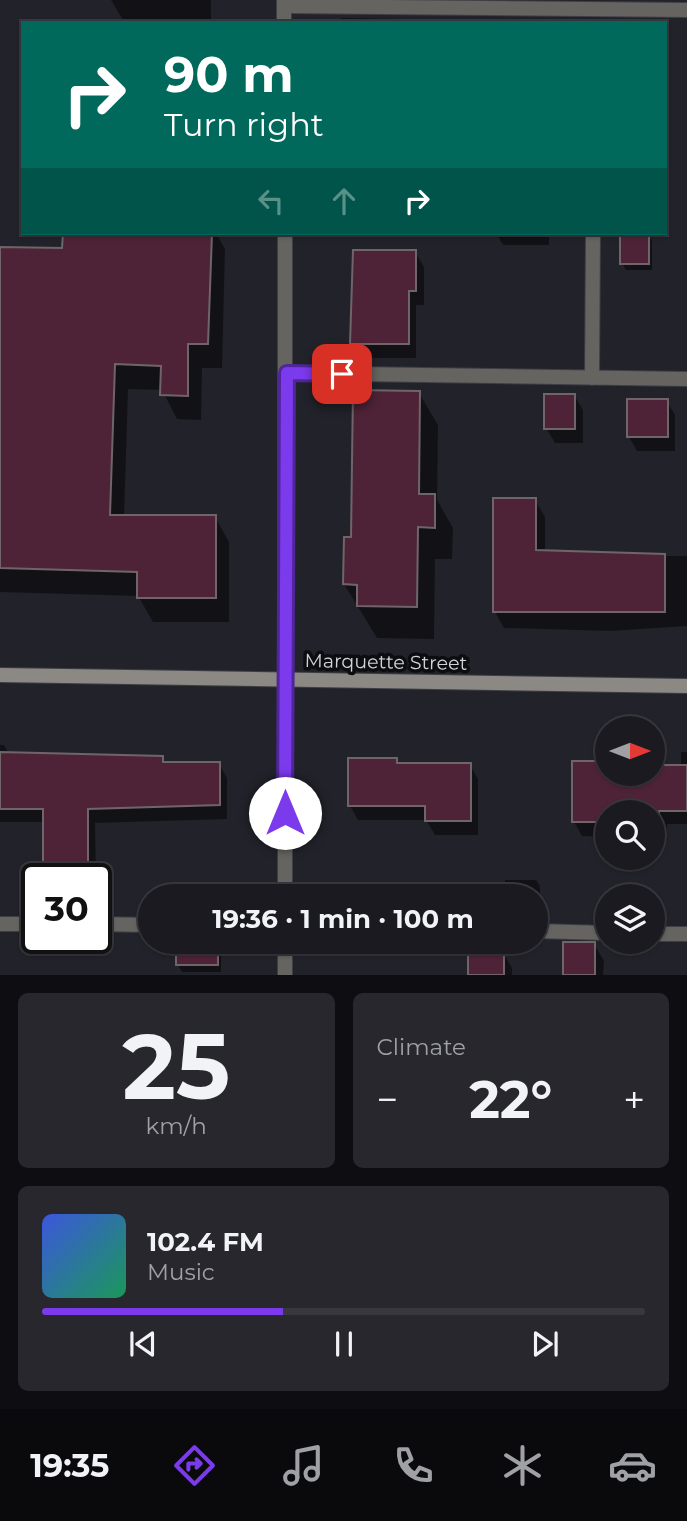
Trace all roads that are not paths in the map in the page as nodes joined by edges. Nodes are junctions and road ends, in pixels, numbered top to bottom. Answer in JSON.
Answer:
{"nodes":[{"id":1,"x":284,"y":3,"type":"edge"},
{"id":2,"x":687,"y":10,"type":"edge"},
{"id":3,"x":594,"y":16,"type":"edge"},
{"id":4,"x":285,"y":21,"type":"edge"},
{"id":5,"x":285,"y":235,"type":"edge"},
{"id":6,"x":593,"y":235,"type":"edge"},
{"id":7,"x":287,"y":373,"type":"junction"},
{"id":8,"x":592,"y":378,"type":"junction"},
{"id":9,"x":687,"y":379,"type":"edge"},
{"id":10,"x":0,"y":675,"type":"edge"},
{"id":11,"x":286,"y":679,"type":"junction"},
{"id":12,"x":687,"y":686,"type":"edge"},
{"id":13,"x":285,"y":884,"type":"edge"},
{"id":14,"x":0,"y":923,"type":"edge"},
{"id":15,"x":21,"y":924,"type":"edge"},
{"id":16,"x":112,"y":924,"type":"edge"},
{"id":17,"x":138,"y":925,"type":"edge"},
{"id":18,"x":548,"y":931,"type":"edge"},
{"id":19,"x":595,"y":933,"type":"edge"},
{"id":20,"x":665,"y":934,"type":"edge"},
{"id":21,"x":687,"y":934,"type":"edge"},
{"id":22,"x":285,"y":954,"type":"edge"},
{"id":23,"x":285,"y":975,"type":"edge"}],
"edges":[{"from":1,"to":3,"type":"street"},
{"from":1,"to":4,"type":"street"},
{"from":2,"to":3,"type":"street"},
{"from":5,"to":7,"type":"street"},
{"from":6,"to":8,"type":"street"},
{"from":7,"to":8,"type":"street"},
{"from":7,"to":11,"type":"street"},
{"from":8,"to":9,"type":"street"},
{"from":10,"to":11,"type":"street","name":"Marquette Street"},
{"from":11,"to":12,"type":"street","name":"Marquette Street"},
{"from":11,"to":13,"type":"street"},
{"from":14,"to":15,"type":"street"},
{"from":16,"to":17,"type":"street"},
{"from":18,"to":19,"type":"street"},
{"from":20,"to":21,"type":"street"},
{"from":22,"to":23,"type":"street"}]}
